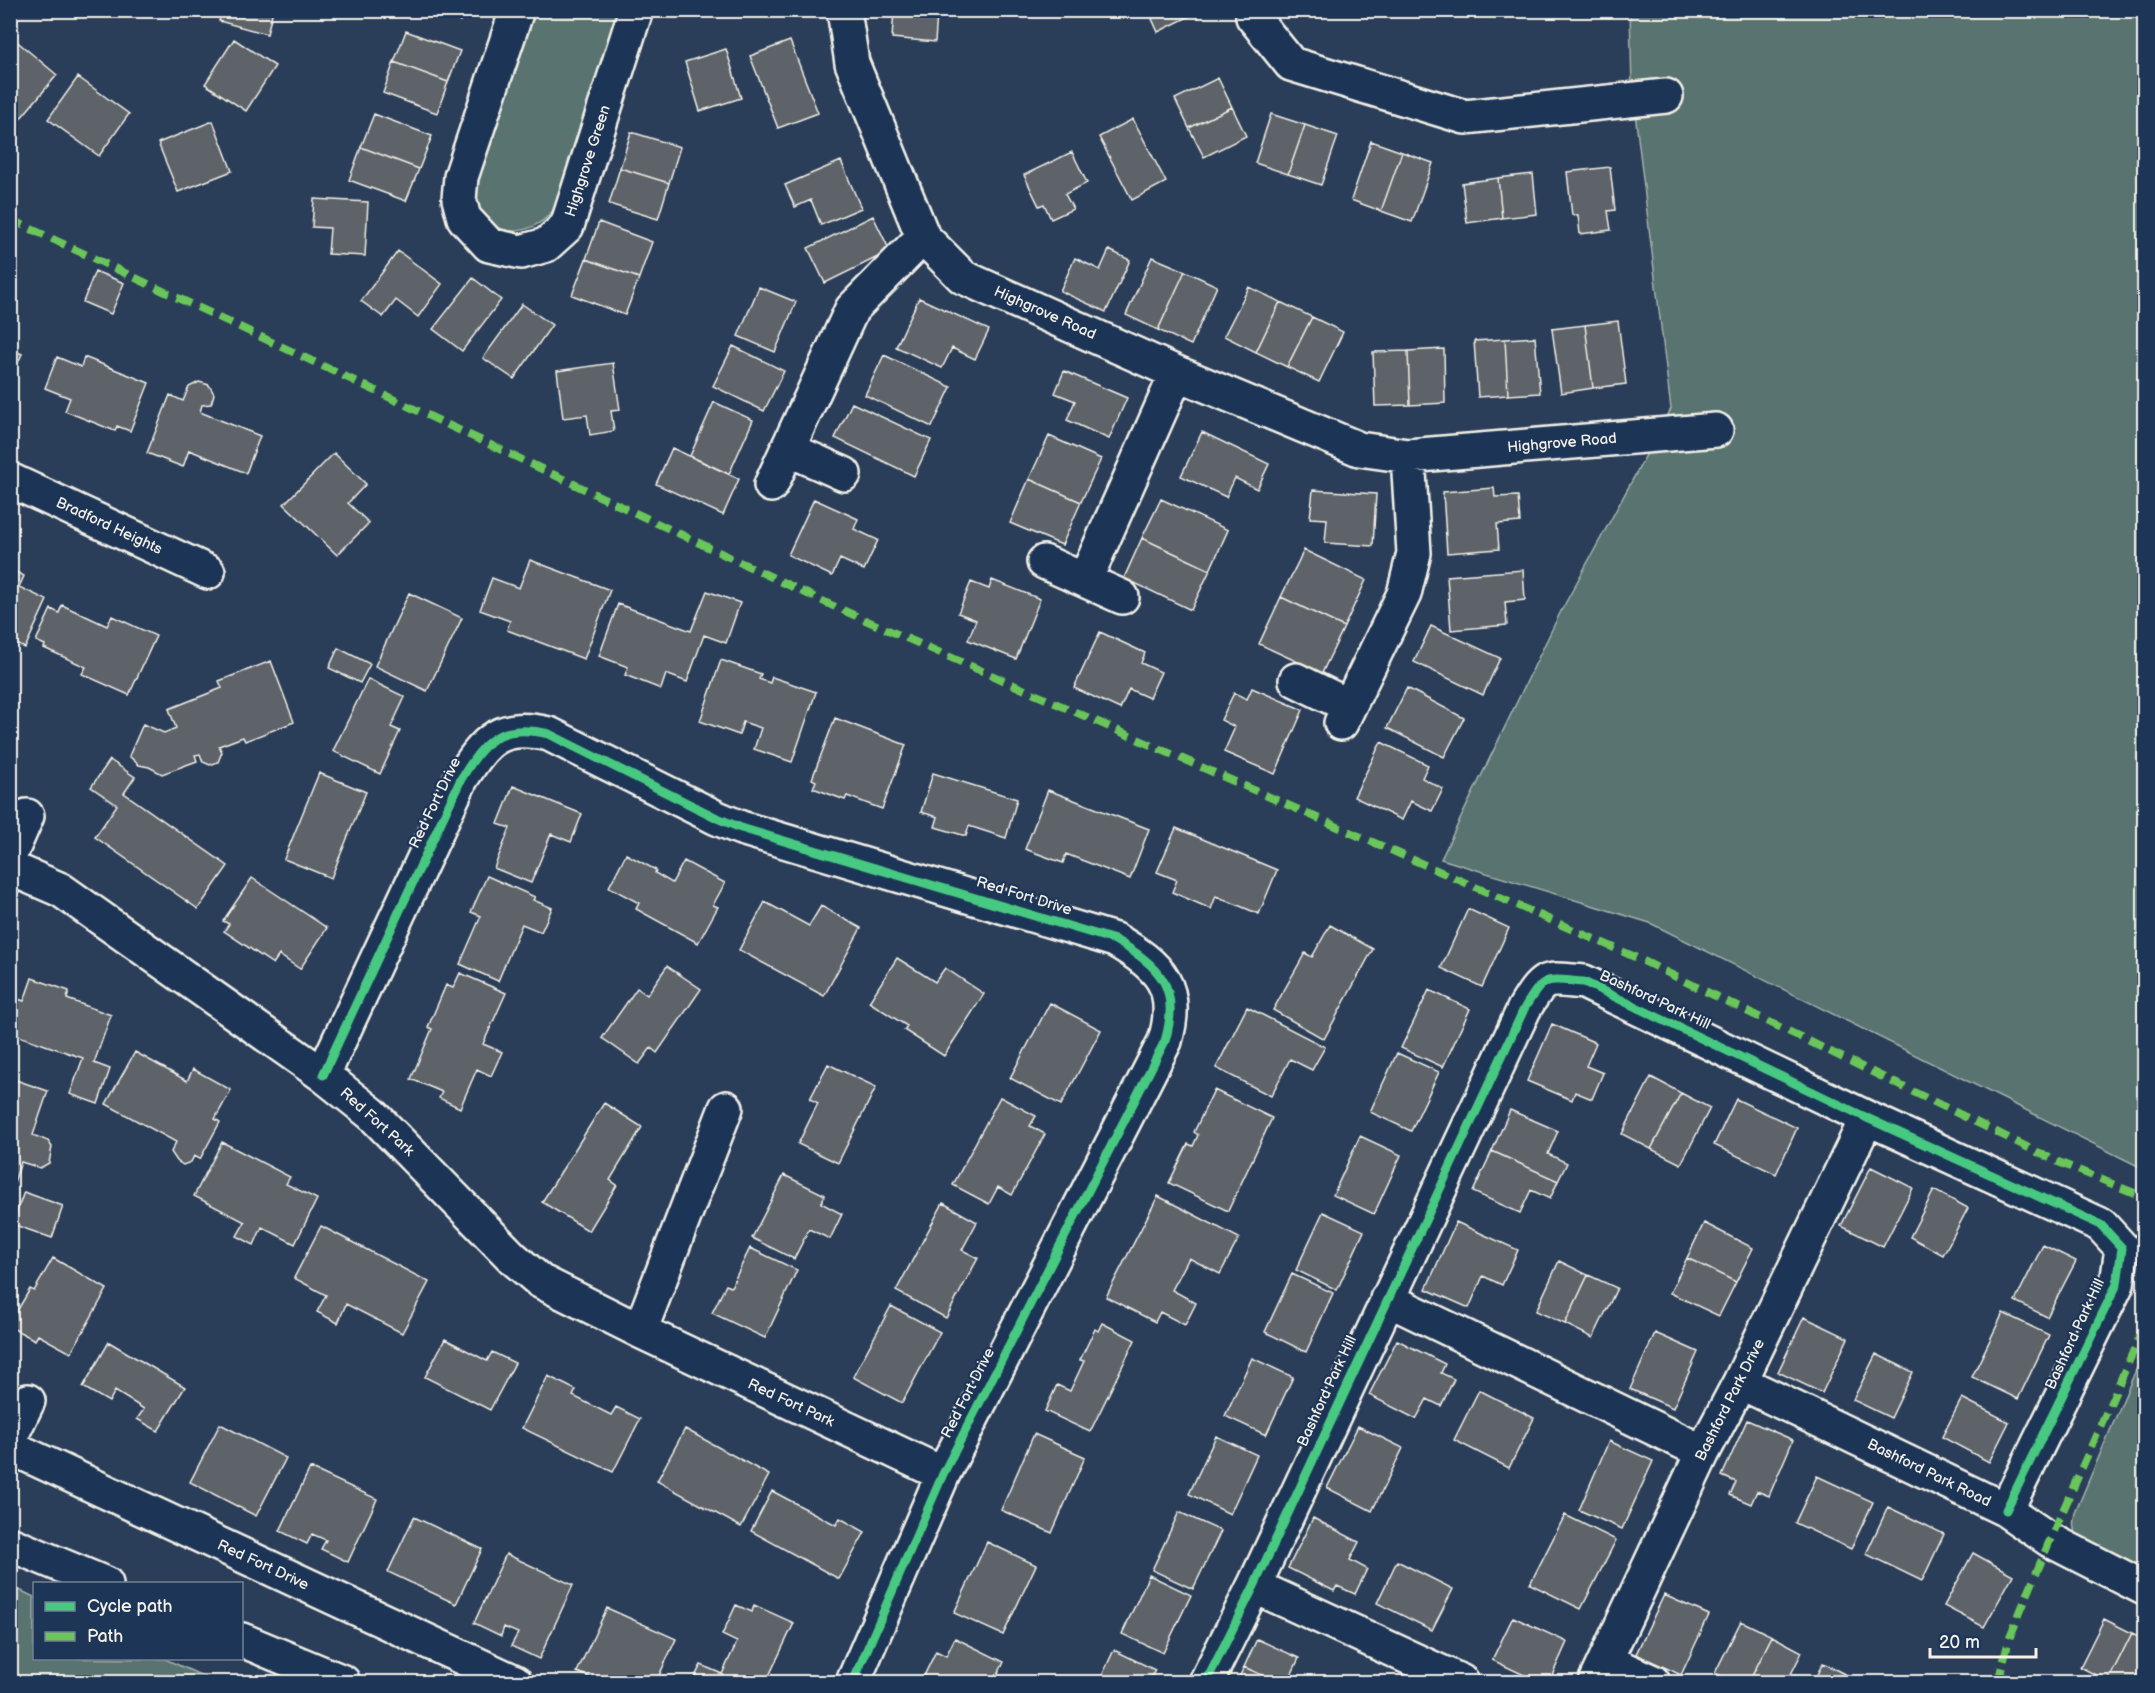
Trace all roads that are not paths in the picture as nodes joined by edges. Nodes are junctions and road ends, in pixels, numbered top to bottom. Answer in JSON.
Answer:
{"nodes":[{"id":1,"x":518,"y":10,"type":"edge"},
{"id":2,"x":636,"y":10,"type":"edge"},
{"id":3,"x":844,"y":10,"type":"edge"},
{"id":4,"x":1253,"y":10,"type":"edge"},
{"id":5,"x":1666,"y":96,"type":"dead end"},
{"id":6,"x":923,"y":237,"type":"junction"},
{"id":7,"x":1177,"y":373,"type":"junction"},
{"id":8,"x":1716,"y":430,"type":"dead end"},
{"id":9,"x":788,"y":448,"type":"junction"},
{"id":10,"x":1408,"y":456,"type":"junction"},
{"id":11,"x":844,"y":474,"type":"dead end"},
{"id":12,"x":10,"y":480,"type":"edge"},
{"id":13,"x":771,"y":485,"type":"dead end"},
{"id":14,"x":1044,"y":562,"type":"dead end"},
{"id":15,"x":208,"y":572,"type":"dead end"},
{"id":16,"x":1085,"y":580,"type":"junction"},
{"id":17,"x":1122,"y":597,"type":"dead end"},
{"id":18,"x":1296,"y":680,"type":"dead end"},
{"id":19,"x":27,"y":816,"type":"dead end"},
{"id":20,"x":10,"y":855,"type":"edge"},
{"id":21,"x":10,"y":868,"type":"edge"},
{"id":22,"x":323,"y":1075,"type":"junction"},
{"id":23,"x":726,"y":1108,"type":"dead end"},
{"id":24,"x":1867,"y":1118,"type":"junction"},
{"id":25,"x":1387,"y":1299,"type":"junction"},
{"id":26,"x":640,"y":1331,"type":"junction"},
{"id":27,"x":1740,"y":1382,"type":"junction"},
{"id":28,"x":28,"y":1401,"type":"dead end"},
{"id":29,"x":10,"y":1438,"type":"edge"},
{"id":30,"x":10,"y":1447,"type":"edge"},
{"id":31,"x":1703,"y":1452,"type":"junction"},
{"id":32,"x":943,"y":1474,"type":"junction"},
{"id":33,"x":2006,"y":1510,"type":"junction"},
{"id":34,"x":10,"y":1544,"type":"edge"},
{"id":35,"x":101,"y":1582,"type":"edge"},
{"id":36,"x":1254,"y":1586,"type":"junction"},
{"id":37,"x":2145,"y":1588,"type":"edge"},
{"id":38,"x":243,"y":1640,"type":"edge"},
{"id":39,"x":1600,"y":1672,"type":"edge"},
{"id":40,"x":343,"y":1683,"type":"edge"},
{"id":41,"x":515,"y":1683,"type":"edge"},
{"id":42,"x":853,"y":1683,"type":"edge"},
{"id":43,"x":1206,"y":1683,"type":"edge"},
{"id":44,"x":1462,"y":1683,"type":"edge"},
{"id":45,"x":1653,"y":1683,"type":"edge"}],
"edges":[{"from":1,"to":2,"type":"street","name":"Highgrove Green"},
{"from":3,"to":6,"type":"street","name":"Highgrove Road"},
{"from":4,"to":5,"type":"street"},
{"from":6,"to":7,"type":"street","name":"Highgrove Road"},
{"from":6,"to":9,"type":"street"},
{"from":7,"to":10,"type":"street","name":"Highgrove Road"},
{"from":7,"to":16,"type":"street"},
{"from":8,"to":10,"type":"street","name":"Highgrove Road"},
{"from":9,"to":11,"type":"street"},
{"from":9,"to":13,"type":"street"},
{"from":10,"to":18,"type":"street"},
{"from":12,"to":15,"type":"street","name":"Bradford Heights"},
{"from":14,"to":16,"type":"street"},
{"from":16,"to":17,"type":"street"},
{"from":19,"to":20,"type":"street"},
{"from":21,"to":22,"type":"street","name":"Red Fort Park"},
{"from":22,"to":26,"type":"street","name":"Red Fort Park"},
{"from":22,"to":32,"type":"street","name":"Red Fort Drive"},
{"from":23,"to":26,"type":"street"},
{"from":24,"to":25,"type":"street","name":"Bashford Park Hill"},
{"from":24,"to":27,"type":"street","name":"Bashford Park Drive"},
{"from":24,"to":33,"type":"street","name":"Bashford Park Hill"},
{"from":25,"to":31,"type":"street"},
{"from":25,"to":36,"type":"street","name":"Bashford Park Hill"},
{"from":26,"to":32,"type":"street","name":"Red Fort Park"},
{"from":27,"to":31,"type":"street","name":"Bashford Park Drive"},
{"from":27,"to":33,"type":"street","name":"Bashford Park Road"},
{"from":28,"to":29,"type":"street"},
{"from":30,"to":41,"type":"street","name":"Red Fort Drive"},
{"from":31,"to":39,"type":"street","name":"Bashford Park Drive"},
{"from":32,"to":42,"type":"street","name":"Red Fort Drive"},
{"from":33,"to":37,"type":"street","name":"Bashford Park Road"},
{"from":34,"to":35,"type":"street"},
{"from":36,"to":43,"type":"street","name":"Bashford Park Hill"},
{"from":36,"to":44,"type":"street"},
{"from":38,"to":40,"type":"street"},
{"from":39,"to":45,"type":"street"}]}
